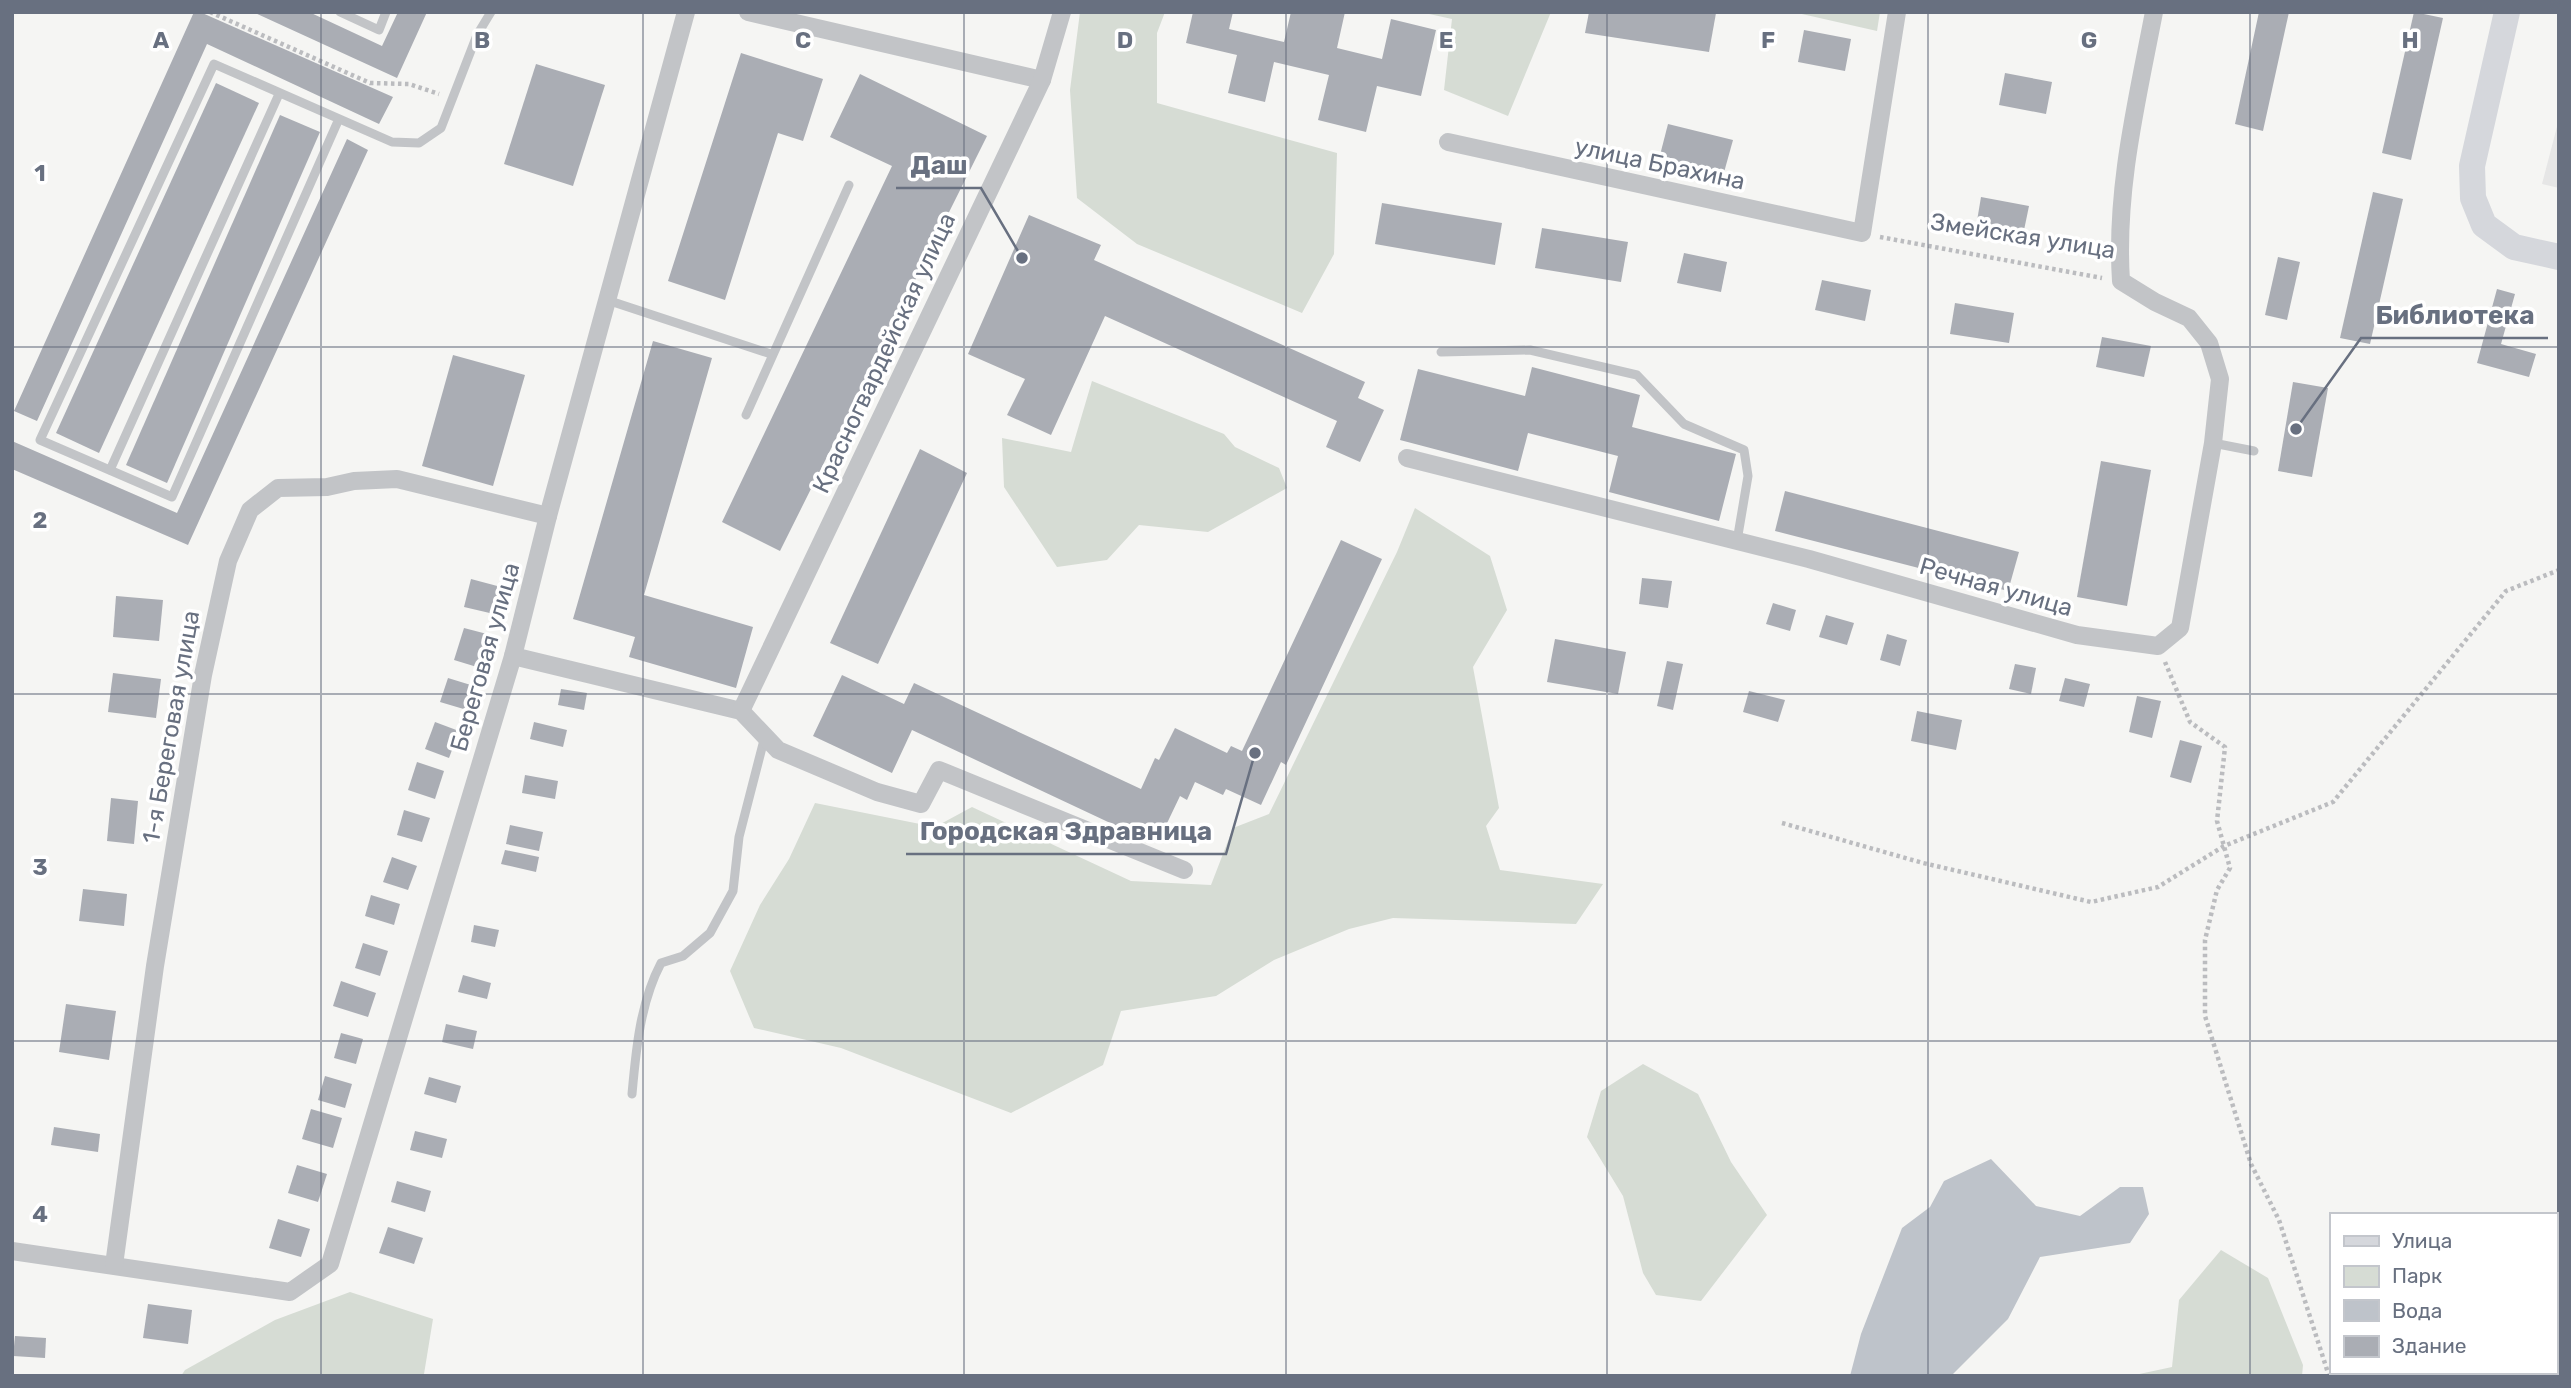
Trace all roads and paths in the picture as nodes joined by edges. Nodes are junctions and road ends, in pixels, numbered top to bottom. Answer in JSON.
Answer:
{"nodes":[{"id":1,"x":210,"y":12,"type":"edge"},
{"id":2,"x":340,"y":12,"type":"edge"},
{"id":3,"x":386,"y":12,"type":"edge"},
{"id":4,"x":491,"y":12,"type":"edge"},
{"id":5,"x":686,"y":12,"type":"edge"},
{"id":6,"x":748,"y":12,"type":"edge"},
{"id":7,"x":1062,"y":12,"type":"edge"},
{"id":8,"x":1897,"y":12,"type":"edge"},
{"id":9,"x":2154,"y":12,"type":"edge"},
{"id":10,"x":2507,"y":12,"type":"edge"},
{"id":11,"x":1042,"y":80,"type":"junction"},
{"id":12,"x":279,"y":94,"type":"junction"},
{"id":13,"x":454,"y":98,"type":"junction"},
{"id":14,"x":338,"y":121,"type":"junction"},
{"id":15,"x":1448,"y":142,"type":"dead end"},
{"id":16,"x":849,"y":185,"type":"dead end"},
{"id":17,"x":1861,"y":233,"type":"junction"},
{"id":18,"x":2559,"y":257,"type":"edge"},
{"id":19,"x":2121,"y":281,"type":"junction"},
{"id":20,"x":607,"y":300,"type":"junction"},
{"id":21,"x":1441,"y":352,"type":"dead end"},
{"id":22,"x":771,"y":354,"type":"junction"},
{"id":23,"x":746,"y":415,"type":"dead end"},
{"id":24,"x":2213,"y":443,"type":"junction"},
{"id":25,"x":2253,"y":451,"type":"dead end"},
{"id":26,"x":1407,"y":458,"type":"dead end"},
{"id":27,"x":110,"y":470,"type":"junction"},
{"id":28,"x":548,"y":516,"type":"junction"},
{"id":29,"x":1737,"y":541,"type":"junction"},
{"id":30,"x":2559,"y":570,"type":"edge"},
{"id":31,"x":2158,"y":646,"type":"junction"},
{"id":32,"x":513,"y":656,"type":"junction"},
{"id":33,"x":741,"y":711,"type":"junction"},
{"id":34,"x":765,"y":736,"type":"junction"},
{"id":35,"x":1782,"y":823,"type":"dead end"},
{"id":36,"x":2224,"y":846,"type":"junction"},
{"id":37,"x":1184,"y":870,"type":"dead end"},
{"id":38,"x":632,"y":1094,"type":"dead end"},
{"id":39,"x":12,"y":1251,"type":"edge"},
{"id":40,"x":114,"y":1265,"type":"junction"},
{"id":41,"x":2329,"y":1376,"type":"edge"}],
"edges":[{"from":1,"to":13,"type":"path"},
{"from":2,"to":3,"type":"lane"},
{"from":4,"to":13,"type":"lane"},
{"from":5,"to":20,"type":"street","name":"Береговая улица"},
{"from":6,"to":11,"type":"street"},
{"from":7,"to":11,"type":"street","name":"Красногвардейская улица"},
{"from":8,"to":17,"type":"street"},
{"from":9,"to":19,"type":"street","name":"Змейская улица"},
{"from":10,"to":18,"type":"street"},
{"from":11,"to":33,"type":"street","name":"Красногвардейская улица"},
{"from":12,"to":14,"type":"lane"},
{"from":12,"to":27,"type":"lane"},
{"from":12,"to":27,"type":"lane"},
{"from":13,"to":14,"type":"lane"},
{"from":14,"to":27,"type":"lane"},
{"from":15,"to":17,"type":"street","name":"улица Брахина"},
{"from":16,"to":22,"type":"lane"},
{"from":17,"to":19,"type":"path","name":"Змейская улица"},
{"from":19,"to":24,"type":"street"},
{"from":20,"to":22,"type":"lane"},
{"from":20,"to":28,"type":"street","name":"Береговая улица"},
{"from":21,"to":29,"type":"lane"},
{"from":22,"to":23,"type":"lane"},
{"from":24,"to":25,"type":"lane"},
{"from":24,"to":31,"type":"street"},
{"from":26,"to":29,"type":"street","name":"Речная улица"},
{"from":28,"to":32,"type":"street","name":"Береговая улица"},
{"from":28,"to":40,"type":"street","name":"1-я Береговая улица"},
{"from":29,"to":31,"type":"street","name":"Речная улица"},
{"from":30,"to":36,"type":"path"},
{"from":31,"to":36,"type":"path"},
{"from":32,"to":33,"type":"street"},
{"from":32,"to":40,"type":"street","name":"Береговая улица"},
{"from":33,"to":34,"type":"street"},
{"from":34,"to":37,"type":"street"},
{"from":34,"to":38,"type":"lane"},
{"from":35,"to":36,"type":"path"},
{"from":36,"to":41,"type":"path"},
{"from":39,"to":40,"type":"street"}]}
